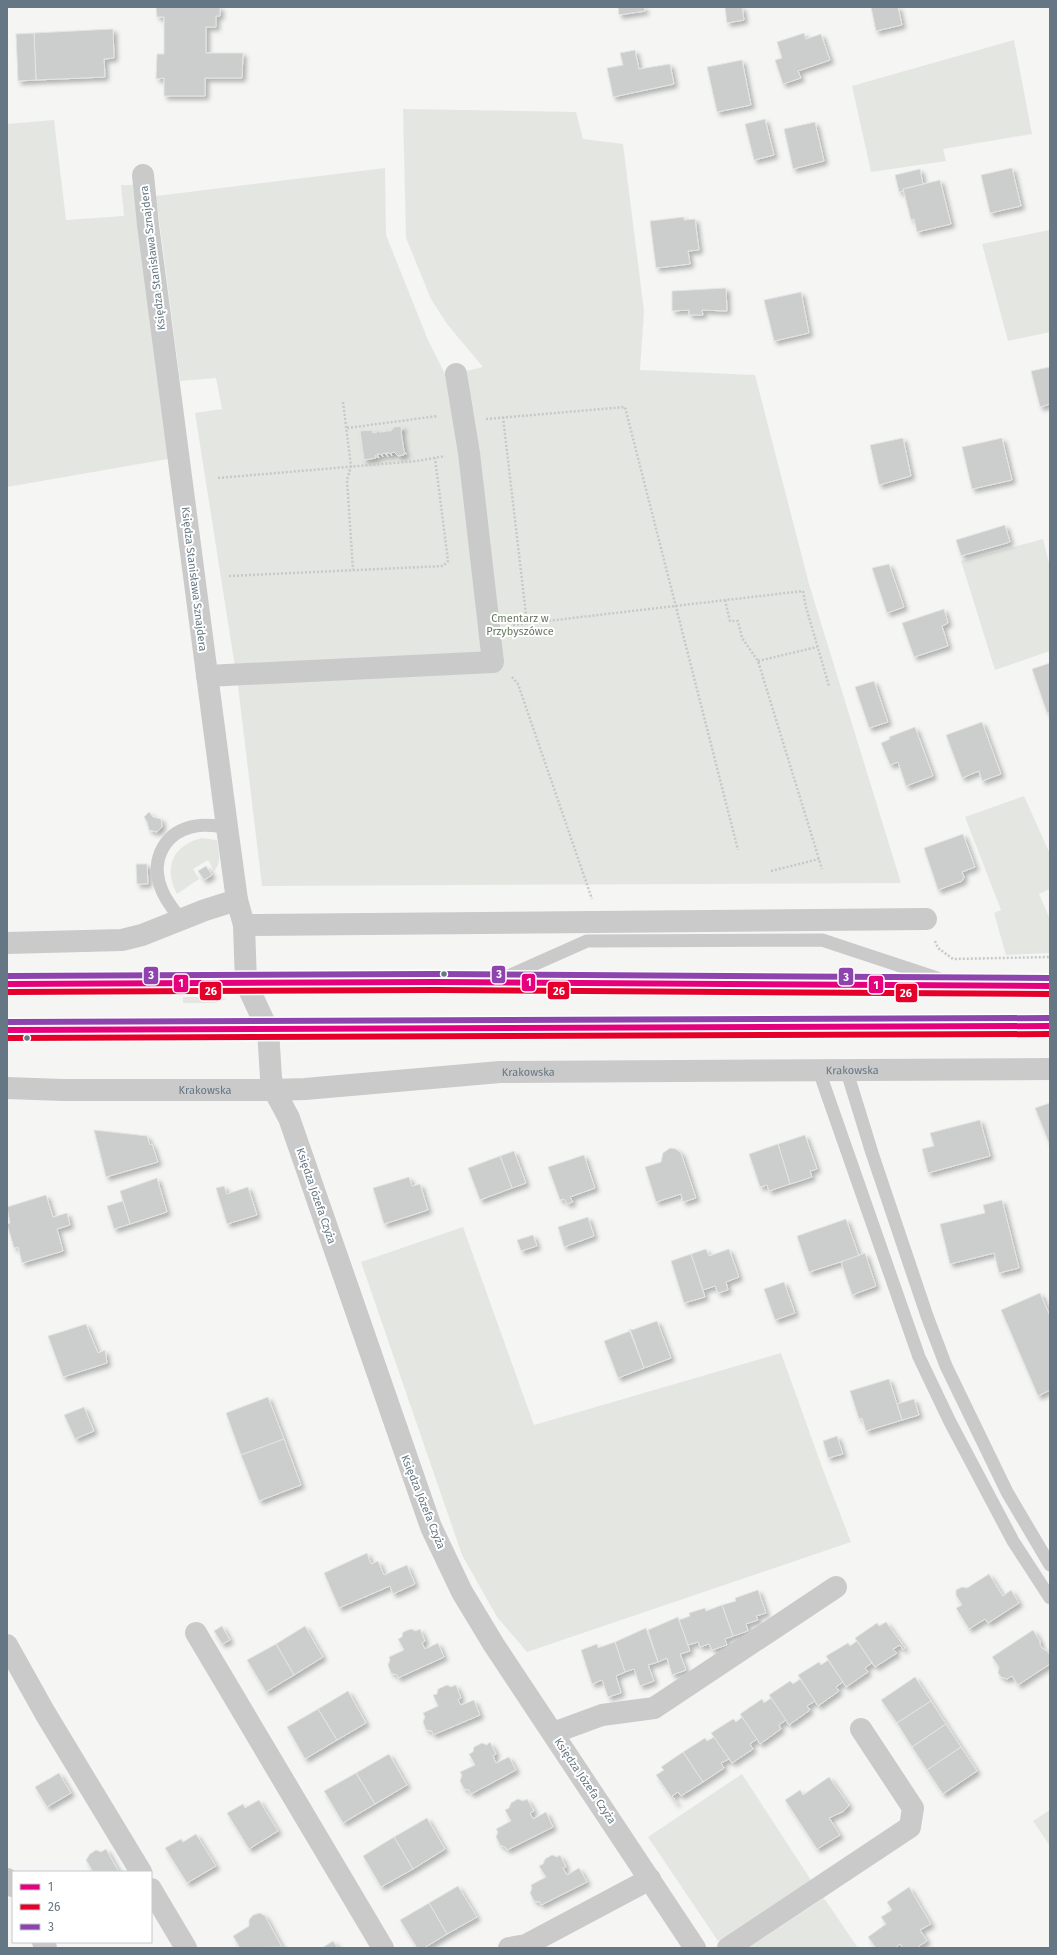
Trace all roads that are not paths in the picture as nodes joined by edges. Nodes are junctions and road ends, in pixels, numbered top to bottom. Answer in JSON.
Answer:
{"nodes":[{"id":1,"x":143,"y":175,"type":"dead end"},
{"id":2,"x":456,"y":374,"type":"dead end"},
{"id":3,"x":207,"y":676,"type":"junction"},
{"id":4,"x":227,"y":827,"type":"junction"},
{"id":5,"x":237,"y":900,"type":"junction"},
{"id":6,"x":926,"y":919,"type":"road end"},
{"id":7,"x":181,"y":920,"type":"junction"},
{"id":8,"x":770,"y":921,"type":"junction"},
{"id":9,"x":244,"y":925,"type":"junction"},
{"id":10,"x":822,"y":940,"type":"junction"},
{"id":11,"x":7,"y":943,"type":"edge"},
{"id":12,"x":496,"y":982,"type":"junction"},
{"id":13,"x":246,"y":983,"type":"junction"},
{"id":14,"x":7,"y":984,"type":"edge"},
{"id":15,"x":961,"y":986,"type":"junction"},
{"id":16,"x":1050,"y":986,"type":"edge"},
{"id":17,"x":1050,"y":1026,"type":"edge"},
{"id":18,"x":7,"y":1030,"type":"edge"},
{"id":19,"x":268,"y":1030,"type":"junction"},
{"id":20,"x":1050,"y":1069,"type":"edge"},
{"id":21,"x":819,"y":1071,"type":"junction"},
{"id":22,"x":847,"y":1072,"type":"junction"},
{"id":23,"x":7,"y":1088,"type":"edge"},
{"id":24,"x":274,"y":1090,"type":"junction"},
{"id":25,"x":1050,"y":1565,"type":"edge"},
{"id":26,"x":836,"y":1587,"type":"dead end"},
{"id":27,"x":1050,"y":1598,"type":"edge"},
{"id":28,"x":196,"y":1633,"type":"dead end"},
{"id":29,"x":7,"y":1645,"type":"edge"},
{"id":30,"x":861,"y":1729,"type":"dead end"},
{"id":31,"x":553,"y":1733,"type":"junction"},
{"id":32,"x":140,"y":1871,"type":"edge"},
{"id":33,"x":650,"y":1879,"type":"junction"},
{"id":34,"x":152,"y":1891,"type":"edge"},
{"id":35,"x":186,"y":1948,"type":"edge"},
{"id":36,"x":383,"y":1948,"type":"edge"},
{"id":37,"x":509,"y":1948,"type":"edge"},
{"id":38,"x":695,"y":1948,"type":"edge"},
{"id":39,"x":728,"y":1948,"type":"edge"}],
"edges":[{"from":1,"to":3,"type":"street","name":"Księdza Stanisława Sznajdera"},
{"from":2,"to":3,"type":"street"},
{"from":3,"to":4,"type":"street","name":"Księdza Stanisława Sznajdera"},
{"from":4,"to":5,"type":"street","name":"Księdza Stanisława Sznajdera"},
{"from":4,"to":7,"type":"lane"},
{"from":5,"to":7,"type":"street"},
{"from":5,"to":9,"type":"street","name":"Księdza Stanisława Sznajdera"},
{"from":6,"to":8,"type":"street"},
{"from":7,"to":11,"type":"street"},
{"from":8,"to":9,"type":"street"},
{"from":8,"to":10,"type":"lane"},
{"from":9,"to":13,"type":"street","name":"Księdza Stanisława Sznajdera"},
{"from":10,"to":12,"type":"lane"},
{"from":10,"to":15,"type":"lane"},
{"from":12,"to":13,"type":"main road"},
{"from":12,"to":15,"type":"main road"},
{"from":13,"to":14,"type":"main road"},
{"from":13,"to":19,"type":"street"},
{"from":15,"to":16,"type":"main road"},
{"from":17,"to":19,"type":"main road"},
{"from":18,"to":19,"type":"main road"},
{"from":19,"to":24,"type":"street","name":"Księdza Józefa Czyża"},
{"from":20,"to":22,"type":"street","name":"Krakowska"},
{"from":21,"to":22,"type":"street","name":"Krakowska"},
{"from":21,"to":24,"type":"street","name":"Krakowska"},
{"from":21,"to":27,"type":"lane"},
{"from":22,"to":25,"type":"lane"},
{"from":23,"to":24,"type":"street","name":"Krakowska"},
{"from":24,"to":31,"type":"street","name":"Księdza Józefa Czyża"},
{"from":26,"to":31,"type":"street"},
{"from":28,"to":36,"type":"street"},
{"from":29,"to":32,"type":"street"},
{"from":30,"to":39,"type":"street"},
{"from":31,"to":33,"type":"street","name":"Księdza Józefa Czyża"},
{"from":33,"to":37,"type":"street"},
{"from":33,"to":38,"type":"street","name":"Księdza Józefa Czyża"},
{"from":34,"to":35,"type":"street"}]}
